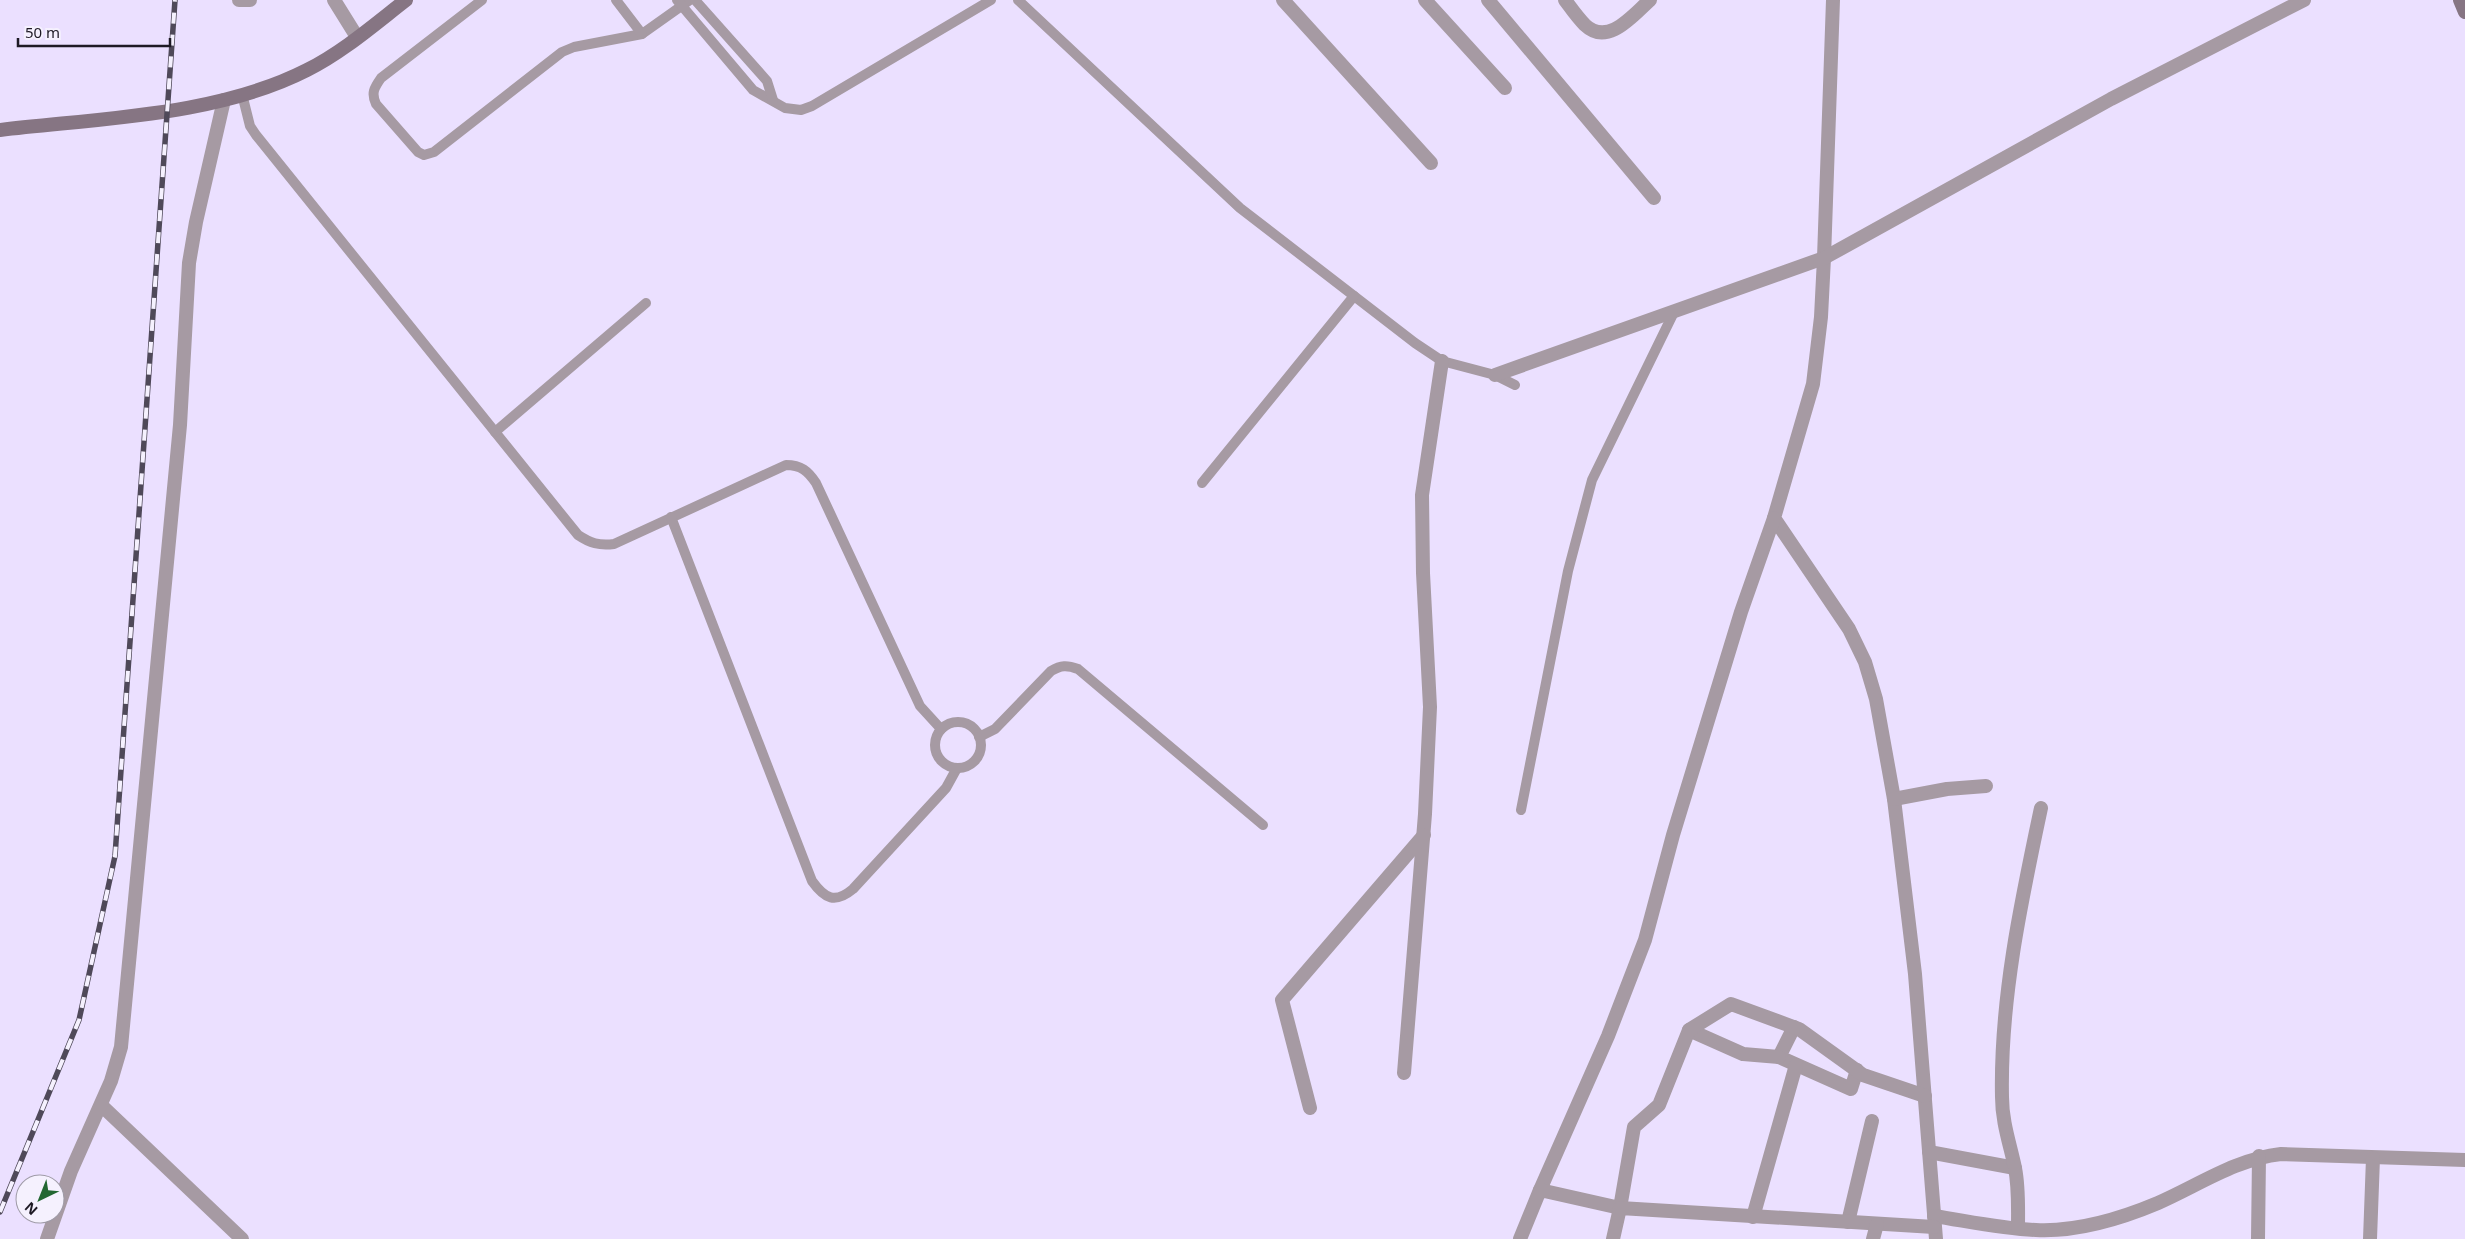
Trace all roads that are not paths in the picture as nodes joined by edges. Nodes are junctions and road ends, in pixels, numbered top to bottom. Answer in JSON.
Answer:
{"nodes":[{"id":1,"x":239,"y":0,"type":"edge"},
{"id":2,"x":250,"y":0,"type":"edge"},
{"id":3,"x":334,"y":0,"type":"edge"},
{"id":4,"x":406,"y":0,"type":"edge"},
{"id":5,"x":482,"y":0,"type":"edge"},
{"id":6,"x":616,"y":0,"type":"edge"},
{"id":7,"x":695,"y":0,"type":"edge"},
{"id":8,"x":991,"y":0,"type":"edge"},
{"id":9,"x":1018,"y":0,"type":"edge"},
{"id":10,"x":1284,"y":0,"type":"edge"},
{"id":11,"x":1425,"y":0,"type":"edge"},
{"id":12,"x":1488,"y":0,"type":"edge"},
{"id":13,"x":1565,"y":0,"type":"edge"},
{"id":14,"x":1650,"y":0,"type":"edge"},
{"id":15,"x":1833,"y":0,"type":"edge"},
{"id":16,"x":2304,"y":0,"type":"edge"},
{"id":17,"x":2460,"y":0,"type":"edge"},
{"id":18,"x":684,"y":2,"type":"edge"},
{"id":19,"x":2465,"y":12,"type":"edge"},
{"id":20,"x":642,"y":34,"type":"junction"},
{"id":21,"x":357,"y":38,"type":"junction"},
{"id":22,"x":1505,"y":88,"type":"dead end"},
{"id":23,"x":242,"y":94,"type":"junction"},
{"id":24,"x":224,"y":100,"type":"junction"},
{"id":25,"x":773,"y":100,"type":"junction"},
{"id":26,"x":0,"y":130,"type":"edge"},
{"id":27,"x":1432,"y":163,"type":"dead end"},
{"id":28,"x":1654,"y":198,"type":"dead end"},
{"id":29,"x":1824,"y":258,"type":"junction"},
{"id":30,"x":1354,"y":296,"type":"junction"},
{"id":31,"x":646,"y":302,"type":"dead end"},
{"id":32,"x":1675,"y":310,"type":"junction"},
{"id":33,"x":1442,"y":361,"type":"junction"},
{"id":34,"x":1494,"y":375,"type":"junction"},
{"id":35,"x":1515,"y":385,"type":"dead end"},
{"id":36,"x":495,"y":432,"type":"junction"},
{"id":37,"x":1202,"y":482,"type":"dead end"},
{"id":38,"x":671,"y":517,"type":"junction"},
{"id":39,"x":1774,"y":518,"type":"junction"},
{"id":40,"x":941,"y":729,"type":"junction"},
{"id":41,"x":979,"y":737,"type":"junction"},
{"id":42,"x":957,"y":768,"type":"junction"},
{"id":43,"x":1986,"y":786,"type":"dead end"},
{"id":44,"x":1894,"y":800,"type":"junction"},
{"id":45,"x":2041,"y":808,"type":"dead end"},
{"id":46,"x":1521,"y":810,"type":"dead end"},
{"id":47,"x":1263,"y":825,"type":"dead end"},
{"id":48,"x":1424,"y":834,"type":"junction"},
{"id":49,"x":1794,"y":1027,"type":"junction"},
{"id":50,"x":1689,"y":1030,"type":"junction"},
{"id":51,"x":1779,"y":1057,"type":"junction"},
{"id":52,"x":1796,"y":1065,"type":"junction"},
{"id":53,"x":1857,"y":1070,"type":"junction"},
{"id":54,"x":1404,"y":1073,"type":"dead end"},
{"id":55,"x":1925,"y":1096,"type":"junction"},
{"id":56,"x":101,"y":1106,"type":"junction"},
{"id":57,"x":1310,"y":1108,"type":"dead end"},
{"id":58,"x":1872,"y":1121,"type":"dead end"},
{"id":59,"x":1929,"y":1152,"type":"junction"},
{"id":60,"x":2259,"y":1156,"type":"junction"},
{"id":61,"x":2373,"y":1158,"type":"junction"},
{"id":62,"x":2465,"y":1160,"type":"edge"},
{"id":63,"x":2015,"y":1168,"type":"junction"},
{"id":64,"x":1540,"y":1190,"type":"junction"},
{"id":65,"x":1620,"y":1208,"type":"junction"},
{"id":66,"x":1753,"y":1217,"type":"junction"},
{"id":67,"x":1848,"y":1222,"type":"junction"},
{"id":68,"x":1876,"y":1224,"type":"junction"},
{"id":69,"x":1935,"y":1227,"type":"edge"},
{"id":70,"x":2018,"y":1228,"type":"junction"},
{"id":71,"x":2056,"y":1229,"type":"junction"},
{"id":72,"x":47,"y":1239,"type":"edge"},
{"id":73,"x":242,"y":1239,"type":"edge"},
{"id":74,"x":1520,"y":1239,"type":"edge"},
{"id":75,"x":1613,"y":1239,"type":"edge"},
{"id":76,"x":1873,"y":1239,"type":"edge"},
{"id":77,"x":2075,"y":1239,"type":"edge"},
{"id":78,"x":2258,"y":1239,"type":"edge"},
{"id":79,"x":2370,"y":1239,"type":"edge"}],
"edges":[{"from":1,"to":2,"type":"street"},
{"from":3,"to":21,"type":"street"},
{"from":4,"to":21,"type":"main road"},
{"from":5,"to":20,"type":"lane"},
{"from":6,"to":20,"type":"lane"},
{"from":7,"to":25,"type":"lane"},
{"from":8,"to":25,"type":"lane"},
{"from":9,"to":30,"type":"lane"},
{"from":10,"to":27,"type":"street"},
{"from":11,"to":22,"type":"street"},
{"from":12,"to":28,"type":"street"},
{"from":13,"to":14,"type":"street"},
{"from":15,"to":29,"type":"street"},
{"from":16,"to":29,"type":"street"},
{"from":17,"to":19,"type":"main road"},
{"from":18,"to":20,"type":"lane"},
{"from":18,"to":25,"type":"lane"},
{"from":21,"to":23,"type":"main road"},
{"from":23,"to":24,"type":"main road"},
{"from":23,"to":36,"type":"lane"},
{"from":24,"to":26,"type":"main road"},
{"from":24,"to":56,"type":"street"},
{"from":29,"to":32,"type":"street"},
{"from":29,"to":39,"type":"street"},
{"from":30,"to":33,"type":"lane"},
{"from":30,"to":37,"type":"lane"},
{"from":31,"to":36,"type":"lane"},
{"from":32,"to":34,"type":"street"},
{"from":32,"to":46,"type":"lane"},
{"from":33,"to":34,"type":"lane"},
{"from":33,"to":48,"type":"street"},
{"from":34,"to":35,"type":"lane"},
{"from":36,"to":38,"type":"lane"},
{"from":38,"to":40,"type":"lane"},
{"from":38,"to":42,"type":"lane"},
{"from":39,"to":44,"type":"street"},
{"from":39,"to":64,"type":"street"},
{"from":40,"to":41,"type":"lane"},
{"from":40,"to":42,"type":"lane"},
{"from":41,"to":42,"type":"lane"},
{"from":41,"to":47,"type":"lane"},
{"from":43,"to":44,"type":"street"},
{"from":44,"to":55,"type":"street"},
{"from":45,"to":63,"type":"street"},
{"from":48,"to":54,"type":"street"},
{"from":48,"to":57,"type":"street"},
{"from":49,"to":50,"type":"street"},
{"from":49,"to":51,"type":"street"},
{"from":49,"to":53,"type":"street"},
{"from":50,"to":51,"type":"street"},
{"from":50,"to":65,"type":"street"},
{"from":51,"to":52,"type":"street"},
{"from":52,"to":53,"type":"street"},
{"from":52,"to":66,"type":"street"},
{"from":53,"to":55,"type":"street"},
{"from":55,"to":59,"type":"street"},
{"from":56,"to":72,"type":"street"},
{"from":56,"to":73,"type":"street"},
{"from":58,"to":67,"type":"street"},
{"from":59,"to":63,"type":"street"},
{"from":59,"to":69,"type":"street"},
{"from":60,"to":61,"type":"street"},
{"from":60,"to":71,"type":"street"},
{"from":60,"to":78,"type":"street"},
{"from":61,"to":62,"type":"street"},
{"from":61,"to":79,"type":"street"},
{"from":63,"to":70,"type":"street"},
{"from":64,"to":65,"type":"street"},
{"from":64,"to":74,"type":"street"},
{"from":65,"to":66,"type":"street"},
{"from":65,"to":75,"type":"street"},
{"from":66,"to":67,"type":"street"},
{"from":67,"to":68,"type":"street"},
{"from":68,"to":69,"type":"street"},
{"from":68,"to":76,"type":"street"},
{"from":69,"to":70,"type":"street"},
{"from":70,"to":71,"type":"street"},
{"from":71,"to":77,"type":"street"}]}
